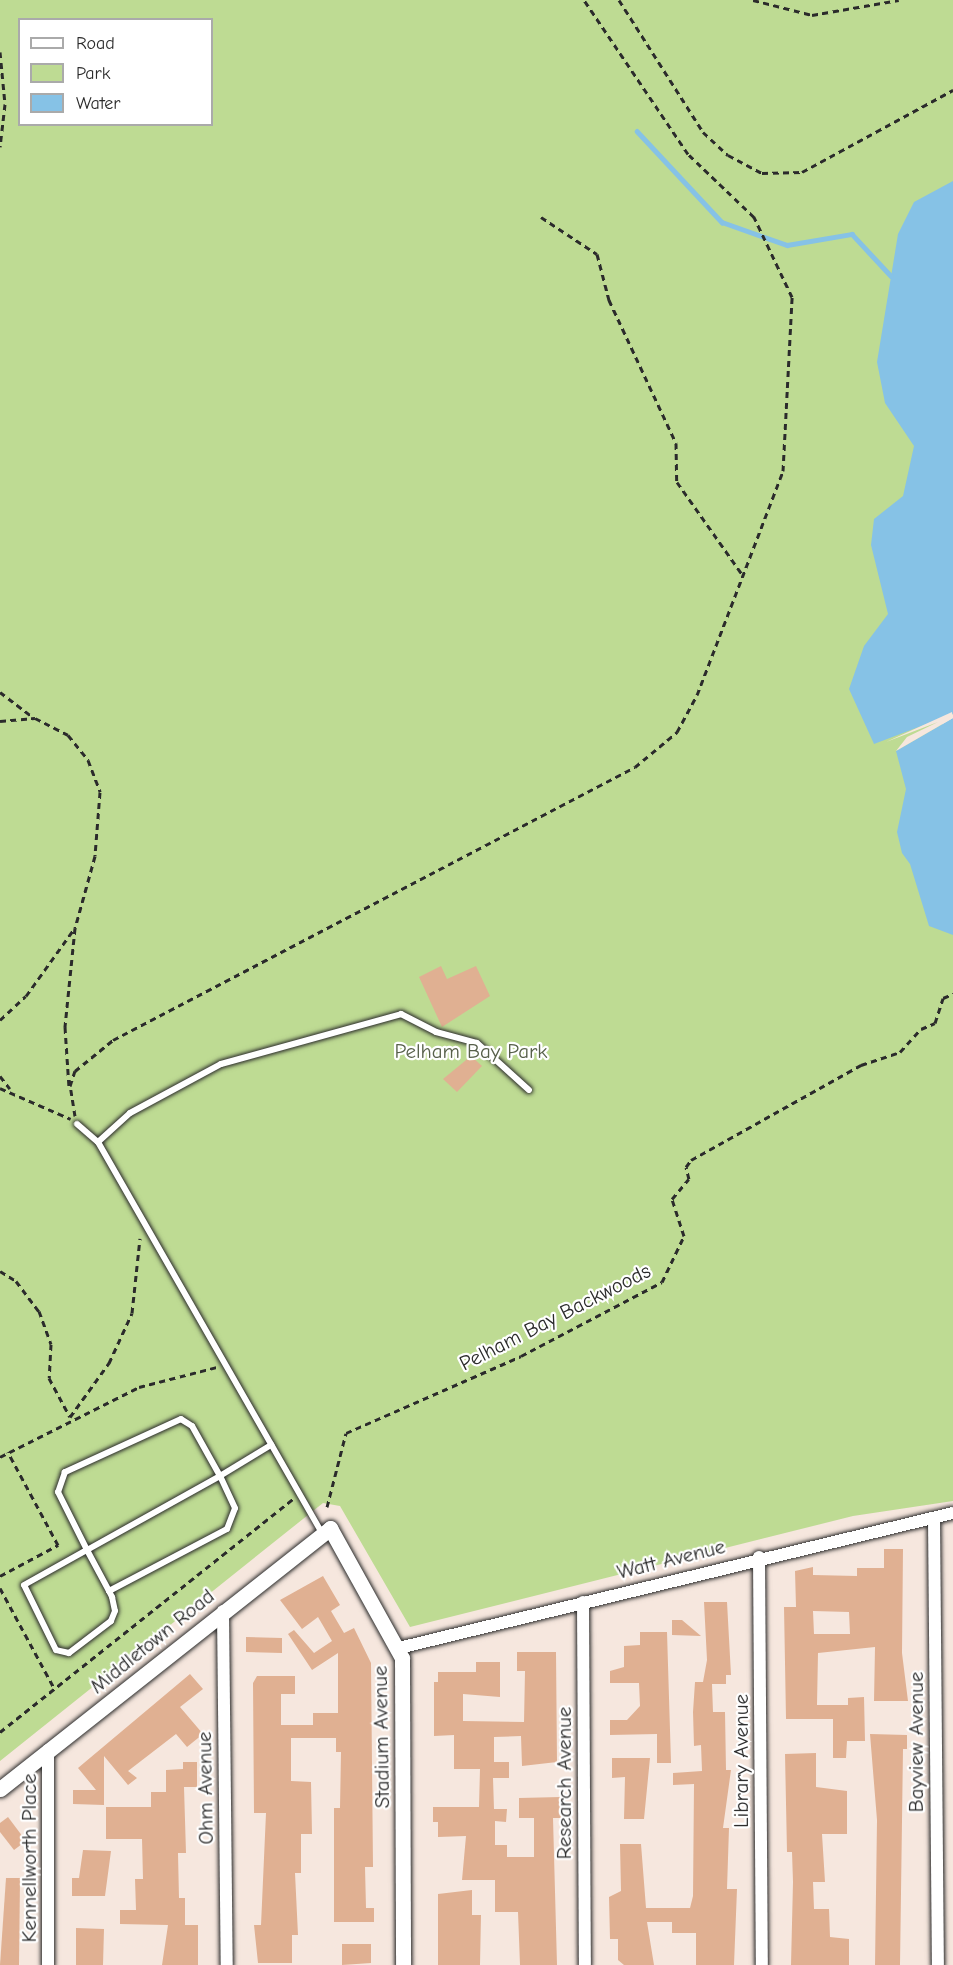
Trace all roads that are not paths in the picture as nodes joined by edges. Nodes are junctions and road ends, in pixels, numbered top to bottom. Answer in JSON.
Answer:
{"nodes":[{"id":1,"x":529,"y":1090,"type":"dead end"},
{"id":2,"x":77,"y":1124,"type":"road end"},
{"id":3,"x":99,"y":1142,"type":"junction"},
{"id":4,"x":271,"y":1445,"type":"junction"},
{"id":5,"x":220,"y":1476,"type":"junction"},
{"id":6,"x":953,"y":1513,"type":"edge"},
{"id":7,"x":934,"y":1518,"type":"junction"},
{"id":8,"x":326,"y":1530,"type":"junction"},
{"id":9,"x":87,"y":1550,"type":"junction"},
{"id":10,"x":759,"y":1557,"type":"junction"},
{"id":11,"x":109,"y":1591,"type":"junction"},
{"id":12,"x":583,"y":1602,"type":"junction"},
{"id":13,"x":223,"y":1611,"type":"junction"},
{"id":14,"x":399,"y":1648,"type":"junction"},
{"id":15,"x":48,"y":1750,"type":"junction"},
{"id":16,"x":0,"y":1789,"type":"edge"},
{"id":17,"x":48,"y":1965,"type":"edge"},
{"id":18,"x":227,"y":1965,"type":"edge"},
{"id":19,"x":403,"y":1965,"type":"edge"},
{"id":20,"x":585,"y":1965,"type":"edge"},
{"id":21,"x":762,"y":1965,"type":"edge"},
{"id":22,"x":938,"y":1965,"type":"edge"}],
"edges":[{"from":1,"to":3,"type":"lane"},
{"from":2,"to":3,"type":"lane"},
{"from":3,"to":4,"type":"lane"},
{"from":4,"to":5,"type":"lane"},
{"from":4,"to":8,"type":"lane"},
{"from":5,"to":9,"type":"lane"},
{"from":5,"to":9,"type":"lane"},
{"from":5,"to":11,"type":"lane"},
{"from":6,"to":7,"type":"street","name":"Watt Avenue"},
{"from":7,"to":10,"type":"street","name":"Watt Avenue"},
{"from":7,"to":22,"type":"street","name":"Bayview Avenue"},
{"from":8,"to":13,"type":"street","name":"Middletown Road"},
{"from":8,"to":14,"type":"street","name":"Stadium Avenue"},
{"from":9,"to":11,"type":"lane"},
{"from":9,"to":11,"type":"lane"},
{"from":10,"to":12,"type":"street","name":"Watt Avenue"},
{"from":10,"to":21,"type":"street","name":"Library Avenue"},
{"from":12,"to":14,"type":"street","name":"Watt Avenue"},
{"from":12,"to":20,"type":"street","name":"Research Avenue"},
{"from":13,"to":15,"type":"street","name":"Middletown Road"},
{"from":13,"to":18,"type":"street","name":"Ohm Avenue"},
{"from":14,"to":19,"type":"street","name":"Stadium Avenue"},
{"from":15,"to":16,"type":"street","name":"Middletown Road"},
{"from":15,"to":17,"type":"street","name":"Kennellworth Place"}]}
